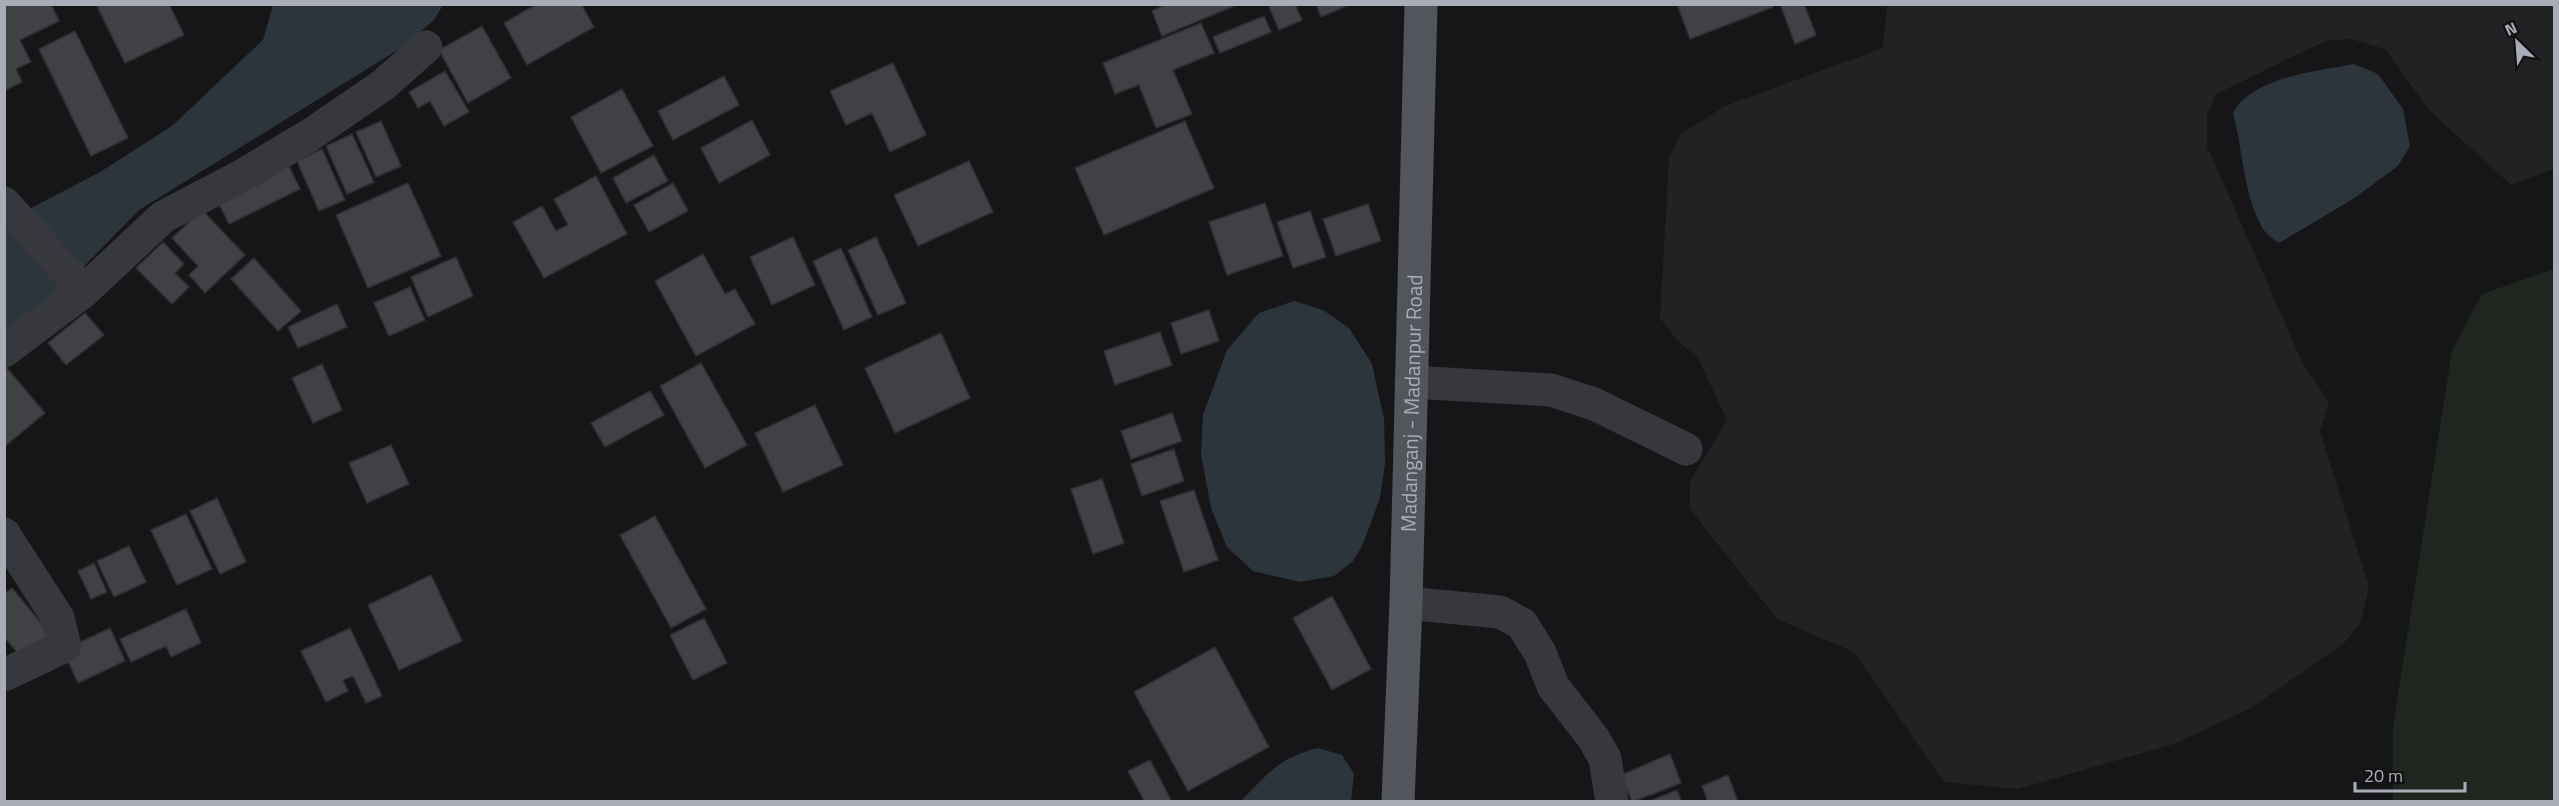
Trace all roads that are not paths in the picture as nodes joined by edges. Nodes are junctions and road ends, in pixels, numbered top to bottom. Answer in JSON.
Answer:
{"nodes":[{"id":1,"x":1421,"y":4,"type":"edge"},
{"id":2,"x":426,"y":47,"type":"dead end"},
{"id":3,"x":4,"y":203,"type":"edge"},
{"id":4,"x":83,"y":289,"type":"junction"},
{"id":5,"x":4,"y":351,"type":"edge"},
{"id":6,"x":1411,"y":382,"type":"junction"},
{"id":7,"x":1686,"y":449,"type":"dead end"},
{"id":8,"x":4,"y":534,"type":"edge"},
{"id":9,"x":1406,"y":603,"type":"junction"},
{"id":10,"x":4,"y":675,"type":"edge"},
{"id":11,"x":1398,"y":801,"type":"edge"},
{"id":12,"x":1612,"y":801,"type":"edge"}],
"edges":[{"from":1,"to":6,"type":"main road","name":"Madanganj - Madanpur Road"},
{"from":2,"to":4,"type":"street"},
{"from":3,"to":4,"type":"street"},
{"from":4,"to":5,"type":"street"},
{"from":6,"to":7,"type":"street"},
{"from":6,"to":9,"type":"main road","name":"Madanganj - Madanpur Road"},
{"from":8,"to":10,"type":"street"},
{"from":9,"to":11,"type":"main road","name":"Madanganj - Madanpur Road"},
{"from":9,"to":12,"type":"street"}]}
